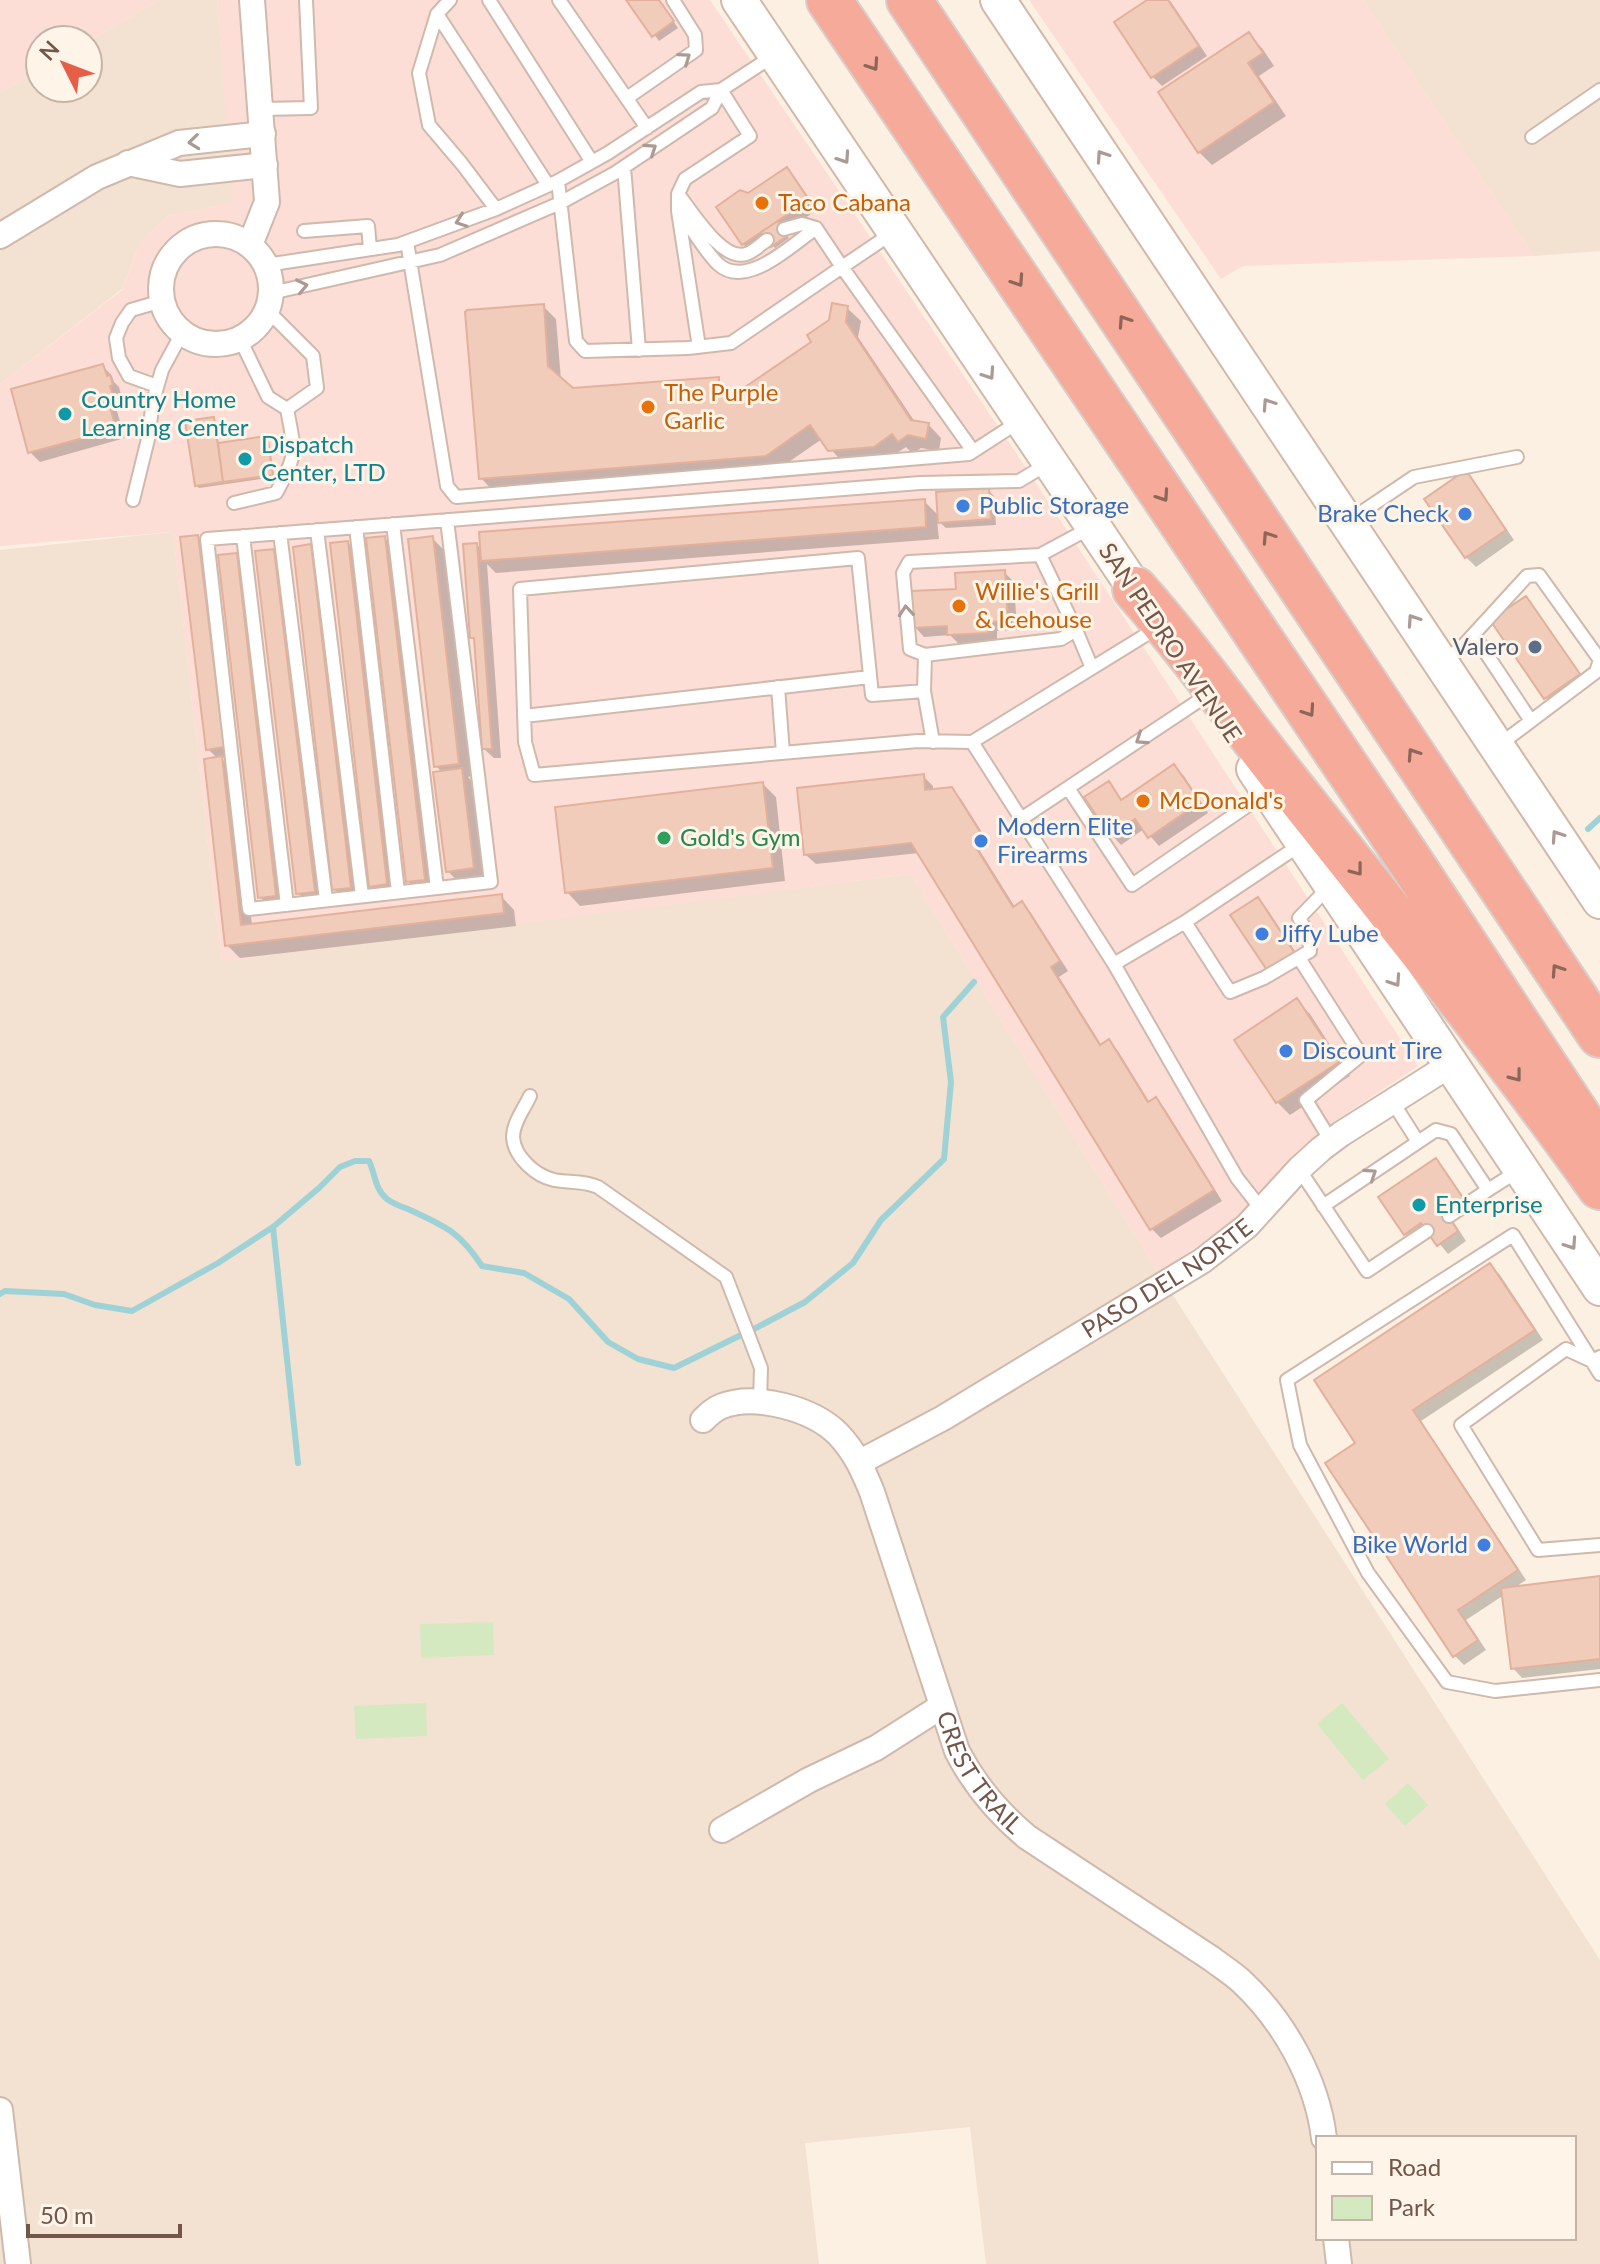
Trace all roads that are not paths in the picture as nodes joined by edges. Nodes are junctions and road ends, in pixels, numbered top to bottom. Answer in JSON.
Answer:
{"nodes":[{"id":1,"x":252,"y":0,"type":"edge"},
{"id":2,"x":306,"y":0,"type":"edge"},
{"id":3,"x":450,"y":0,"type":"edge"},
{"id":4,"x":489,"y":0,"type":"edge"},
{"id":5,"x":559,"y":0,"type":"edge"},
{"id":6,"x":673,"y":0,"type":"edge"},
{"id":7,"x":739,"y":0,"type":"edge"},
{"id":8,"x":829,"y":0,"type":"edge"},
{"id":9,"x":909,"y":0,"type":"edge"},
{"id":10,"x":998,"y":0,"type":"edge"},
{"id":11,"x":437,"y":14,"type":"junction"},
{"id":12,"x":775,"y":55,"type":"junction"},
{"id":13,"x":721,"y":90,"type":"junction"},
{"id":14,"x":1600,"y":90,"type":"edge"},
{"id":15,"x":627,"y":98,"type":"junction"},
{"id":16,"x":261,"y":109,"type":"junction"},
{"id":17,"x":647,"y":128,"type":"junction"},
{"id":18,"x":263,"y":134,"type":"junction"},
{"id":19,"x":1532,"y":137,"type":"dead end"},
{"id":20,"x":592,"y":162,"type":"junction"},
{"id":21,"x":128,"y":163,"type":"junction"},
{"id":22,"x":265,"y":165,"type":"junction"},
{"id":23,"x":624,"y":167,"type":"junction"},
{"id":24,"x":553,"y":183,"type":"junction"},
{"id":25,"x":678,"y":194,"type":"junction"},
{"id":26,"x":560,"y":203,"type":"junction"},
{"id":27,"x":496,"y":209,"type":"junction"},
{"id":28,"x":678,"y":211,"type":"junction"},
{"id":29,"x":816,"y":228,"type":"junction"},
{"id":30,"x":784,"y":229,"type":"dead end"},
{"id":31,"x":304,"y":231,"type":"dead end"},
{"id":32,"x":894,"y":232,"type":"junction"},
{"id":33,"x":0,"y":236,"type":"edge"},
{"id":34,"x":767,"y":240,"type":"dead end"},
{"id":35,"x":407,"y":242,"type":"junction"},
{"id":36,"x":250,"y":245,"type":"junction"},
{"id":37,"x":370,"y":249,"type":"junction"},
{"id":38,"x":410,"y":262,"type":"junction"},
{"id":39,"x":266,"y":265,"type":"junction"},
{"id":40,"x":842,"y":267,"type":"junction"},
{"id":41,"x":162,"y":301,"type":"junction"},
{"id":42,"x":269,"y":301,"type":"junction"},
{"id":43,"x":182,"y":333,"type":"junction"},
{"id":44,"x":240,"y":339,"type":"junction"},
{"id":45,"x":699,"y":347,"type":"junction"},
{"id":46,"x":639,"y":350,"type":"junction"},
{"id":47,"x":157,"y":386,"type":"junction"},
{"id":48,"x":287,"y":409,"type":"junction"},
{"id":49,"x":1020,"y":421,"type":"junction"},
{"id":50,"x":973,"y":451,"type":"junction"},
{"id":51,"x":1517,"y":457,"type":"dead end"},
{"id":52,"x":1049,"y":463,"type":"junction"},
{"id":53,"x":133,"y":500,"type":"dead end"},
{"id":54,"x":234,"y":503,"type":"dead end"},
{"id":55,"x":447,"y":520,"type":"junction"},
{"id":56,"x":1348,"y":522,"type":"junction"},
{"id":57,"x":393,"y":524,"type":"junction"},
{"id":58,"x":356,"y":527,"type":"junction"},
{"id":59,"x":1092,"y":527,"type":"junction"},
{"id":60,"x":317,"y":530,"type":"junction"},
{"id":61,"x":280,"y":533,"type":"junction"},
{"id":62,"x":243,"y":536,"type":"junction"},
{"id":63,"x":1040,"y":555,"type":"junction"},
{"id":64,"x":1135,"y":589,"type":"joint"},
{"id":65,"x":1163,"y":626,"type":"junction"},
{"id":66,"x":1076,"y":630,"type":"junction"},
{"id":67,"x":1474,"y":635,"type":"junction"},
{"id":68,"x":925,"y":655,"type":"junction"},
{"id":69,"x":1441,"y":663,"type":"junction"},
{"id":70,"x":1092,"y":668,"type":"junction"},
{"id":71,"x":870,"y":677,"type":"junction"},
{"id":72,"x":778,"y":687,"type":"junction"},
{"id":73,"x":924,"y":691,"type":"junction"},
{"id":74,"x":1206,"y":696,"type":"junction"},
{"id":75,"x":524,"y":716,"type":"junction"},
{"id":76,"x":1531,"y":721,"type":"junction"},
{"id":77,"x":933,"y":742,"type":"junction"},
{"id":78,"x":972,"y":742,"type":"junction"},
{"id":79,"x":1497,"y":746,"type":"junction"},
{"id":80,"x":783,"y":753,"type":"junction"},
{"id":81,"x":1068,"y":788,"type":"junction"},
{"id":82,"x":1269,"y":791,"type":"junction"},
{"id":83,"x":1021,"y":819,"type":"junction"},
{"id":84,"x":1303,"y":843,"type":"junction"},
{"id":85,"x":1331,"y":885,"type":"junction"},
{"id":86,"x":437,"y":888,"type":"junction"},
{"id":87,"x":398,"y":892,"type":"junction"},
{"id":88,"x":362,"y":896,"type":"junction"},
{"id":89,"x":326,"y":900,"type":"junction"},
{"id":90,"x":1600,"y":901,"type":"edge"},
{"id":91,"x":287,"y":905,"type":"junction"},
{"id":92,"x":1185,"y":922,"type":"junction"},
{"id":93,"x":1299,"y":958,"type":"junction"},
{"id":94,"x":1114,"y":964,"type":"junction"},
{"id":95,"x":1600,"y":1035,"type":"edge"},
{"id":96,"x":1450,"y":1065,"type":"junction"},
{"id":97,"x":530,"y":1096,"type":"dead end"},
{"id":98,"x":1392,"y":1101,"type":"junction"},
{"id":99,"x":1331,"y":1141,"type":"junction"},
{"id":100,"x":1418,"y":1142,"type":"junction"},
{"id":101,"x":1600,"y":1149,"type":"edge"},
{"id":102,"x":1299,"y":1169,"type":"junction"},
{"id":103,"x":1521,"y":1169,"type":"junction"},
{"id":104,"x":1600,"y":1187,"type":"edge"},
{"id":105,"x":1488,"y":1190,"type":"junction"},
{"id":106,"x":1323,"y":1206,"type":"junction"},
{"id":107,"x":1262,"y":1210,"type":"junction"},
{"id":108,"x":1449,"y":1216,"type":"dead end"},
{"id":109,"x":1427,"y":1231,"type":"dead end"},
{"id":110,"x":1600,"y":1288,"type":"edge"},
{"id":111,"x":1596,"y":1359,"type":"edge"},
{"id":112,"x":1600,"y":1374,"type":"edge"},
{"id":113,"x":760,"y":1402,"type":"junction"},
{"id":114,"x":703,"y":1420,"type":"dead end"},
{"id":115,"x":860,"y":1462,"type":"junction"},
{"id":116,"x":1600,"y":1545,"type":"edge"},
{"id":117,"x":1600,"y":1680,"type":"edge"},
{"id":118,"x":942,"y":1706,"type":"junction"},
{"id":119,"x":722,"y":1830,"type":"dead end"},
{"id":120,"x":0,"y":2110,"type":"edge"},
{"id":121,"x":1324,"y":2136,"type":"edge"},
{"id":122,"x":1336,"y":2240,"type":"edge"},
{"id":123,"x":18,"y":2264,"type":"edge"},
{"id":124,"x":1339,"y":2264,"type":"edge"}],
"edges":[{"from":1,"to":16,"type":"street"},
{"from":2,"to":16,"type":"lane"},
{"from":3,"to":11,"type":"lane"},
{"from":4,"to":20,"type":"lane"},
{"from":5,"to":15,"type":"lane"},
{"from":15,"to":6,"type":"lane","one_way":true},
{"from":7,"to":12,"type":"main road","name":"SAN PEDRO AVENUE"},
{"from":8,"to":101,"type":"highway","one_way":true},
{"from":95,"to":9,"type":"highway","one_way":true},
{"from":56,"to":10,"type":"main road","one_way":true},
{"from":11,"to":24,"type":"lane"},
{"from":11,"to":27,"type":"lane"},
{"from":12,"to":13,"type":"lane"},
{"from":12,"to":32,"type":"main road","name":"SAN PEDRO AVENUE","one_way":true},
{"from":13,"to":17,"type":"lane"},
{"from":23,"to":13,"type":"lane","one_way":true},
{"from":13,"to":25,"type":"lane"},
{"from":14,"to":19,"type":"lane"},
{"from":15,"to":17,"type":"lane"},
{"from":16,"to":18,"type":"street"},
{"from":17,"to":20,"type":"lane"},
{"from":18,"to":21,"type":"street","one_way":true},
{"from":18,"to":22,"type":"street"},
{"from":20,"to":24,"type":"lane"},
{"from":21,"to":22,"type":"street"},
{"from":21,"to":33,"type":"street"},
{"from":22,"to":36,"type":"street"},
{"from":23,"to":26,"type":"lane"},
{"from":23,"to":46,"type":"lane"},
{"from":24,"to":26,"type":"lane"},
{"from":24,"to":27,"type":"lane"},
{"from":25,"to":28,"type":"lane"},
{"from":25,"to":34,"type":"lane"},
{"from":26,"to":38,"type":"lane"},
{"from":26,"to":46,"type":"lane"},
{"from":27,"to":35,"type":"lane","one_way":true},
{"from":28,"to":29,"type":"lane"},
{"from":28,"to":45,"type":"lane"},
{"from":29,"to":30,"type":"lane"},
{"from":29,"to":40,"type":"lane"},
{"from":31,"to":37,"type":"lane"},
{"from":32,"to":40,"type":"lane"},
{"from":32,"to":49,"type":"main road","name":"SAN PEDRO AVENUE","one_way":true},
{"from":35,"to":37,"type":"lane"},
{"from":35,"to":38,"type":"lane"},
{"from":36,"to":39,"type":"street"},
{"from":36,"to":41,"type":"street"},
{"from":37,"to":39,"type":"lane"},
{"from":42,"to":38,"type":"lane","one_way":true},
{"from":38,"to":50,"type":"lane"},
{"from":39,"to":42,"type":"street"},
{"from":40,"to":45,"type":"lane"},
{"from":40,"to":50,"type":"lane"},
{"from":41,"to":43,"type":"street"},
{"from":41,"to":47,"type":"lane"},
{"from":42,"to":44,"type":"street"},
{"from":42,"to":48,"type":"lane"},
{"from":43,"to":44,"type":"street"},
{"from":43,"to":47,"type":"lane"},
{"from":44,"to":48,"type":"lane"},
{"from":45,"to":46,"type":"lane"},
{"from":47,"to":53,"type":"lane"},
{"from":48,"to":54,"type":"lane"},
{"from":49,"to":50,"type":"lane"},
{"from":49,"to":52,"type":"main road","name":"SAN PEDRO AVENUE"},
{"from":51,"to":56,"type":"lane"},
{"from":52,"to":55,"type":"lane"},
{"from":52,"to":59,"type":"main road","name":"SAN PEDRO AVENUE"},
{"from":55,"to":57,"type":"lane"},
{"from":55,"to":86,"type":"lane"},
{"from":69,"to":56,"type":"main road","one_way":true},
{"from":57,"to":58,"type":"lane"},
{"from":57,"to":86,"type":"lane"},
{"from":58,"to":60,"type":"lane"},
{"from":58,"to":87,"type":"lane"},
{"from":59,"to":63,"type":"lane"},
{"from":59,"to":64,"type":"main road","name":"SAN PEDRO AVENUE"},
{"from":60,"to":61,"type":"lane"},
{"from":60,"to":88,"type":"lane"},
{"from":61,"to":62,"type":"lane"},
{"from":61,"to":89,"type":"lane"},
{"from":62,"to":91,"type":"lane"},
{"from":62,"to":91,"type":"lane"},
{"from":63,"to":66,"type":"lane"},
{"from":68,"to":63,"type":"lane","one_way":true},
{"from":64,"to":65,"type":"highway"},
{"from":65,"to":70,"type":"lane"},
{"from":65,"to":74,"type":"main road","name":"SAN PEDRO AVENUE"},
{"from":65,"to":104,"type":"highway","one_way":true},
{"from":66,"to":68,"type":"lane"},
{"from":66,"to":70,"type":"lane"},
{"from":67,"to":69,"type":"lane"},
{"from":67,"to":76,"type":"lane"},
{"from":67,"to":76,"type":"lane"},
{"from":68,"to":73,"type":"lane"},
{"from":69,"to":79,"type":"main road"},
{"from":70,"to":78,"type":"lane"},
{"from":71,"to":72,"type":"lane"},
{"from":71,"to":73,"type":"lane"},
{"from":71,"to":75,"type":"lane"},
{"from":72,"to":75,"type":"lane"},
{"from":72,"to":80,"type":"lane"},
{"from":73,"to":77,"type":"lane"},
{"from":74,"to":81,"type":"lane","one_way":true},
{"from":74,"to":82,"type":"main road","name":"SAN PEDRO AVENUE"},
{"from":75,"to":80,"type":"lane"},
{"from":76,"to":79,"type":"lane"},
{"from":77,"to":78,"type":"lane"},
{"from":77,"to":80,"type":"lane"},
{"from":78,"to":83,"type":"lane"},
{"from":90,"to":79,"type":"main road","one_way":true},
{"from":81,"to":82,"type":"lane"},
{"from":81,"to":83,"type":"lane"},
{"from":82,"to":84,"type":"main road","name":"SAN PEDRO AVENUE"},
{"from":83,"to":94,"type":"lane"},
{"from":84,"to":85,"type":"main road","name":"SAN PEDRO AVENUE"},
{"from":84,"to":92,"type":"lane"},
{"from":85,"to":93,"type":"lane"},
{"from":85,"to":96,"type":"main road","name":"SAN PEDRO AVENUE","one_way":true},
{"from":86,"to":87,"type":"lane"},
{"from":87,"to":88,"type":"lane"},
{"from":88,"to":89,"type":"lane"},
{"from":89,"to":91,"type":"lane"},
{"from":92,"to":93,"type":"lane"},
{"from":92,"to":94,"type":"lane"},
{"from":93,"to":99,"type":"lane"},
{"from":94,"to":107,"type":"lane"},
{"from":96,"to":98,"type":"street","name":"PASO DEL NORTE"},
{"from":96,"to":103,"type":"main road","name":"SAN PEDRO AVENUE"},
{"from":97,"to":113,"type":"lane"},
{"from":98,"to":99,"type":"street","name":"PASO DEL NORTE"},
{"from":98,"to":100,"type":"lane"},
{"from":99,"to":102,"type":"street","name":"PASO DEL NORTE"},
{"from":100,"to":105,"type":"lane"},
{"from":106,"to":100,"type":"lane","one_way":true},
{"from":102,"to":106,"type":"lane"},
{"from":102,"to":107,"type":"street","name":"PASO DEL NORTE"},
{"from":103,"to":105,"type":"lane"},
{"from":103,"to":110,"type":"main road","name":"SAN PEDRO AVENUE","one_way":true},
{"from":105,"to":108,"type":"lane"},
{"from":106,"to":109,"type":"lane"},
{"from":107,"to":115,"type":"street","name":"PASO DEL NORTE"},
{"from":111,"to":112,"type":"lane"},
{"from":111,"to":116,"type":"lane"},
{"from":111,"to":117,"type":"lane"},
{"from":113,"to":114,"type":"street","name":"CREST TRAIL"},
{"from":113,"to":115,"type":"street","name":"CREST TRAIL"},
{"from":115,"to":118,"type":"street","name":"CREST TRAIL"},
{"from":118,"to":119,"type":"street"},
{"from":118,"to":121,"type":"street","name":"CREST TRAIL"},
{"from":120,"to":123,"type":"street"},
{"from":122,"to":124,"type":"street"}]}
